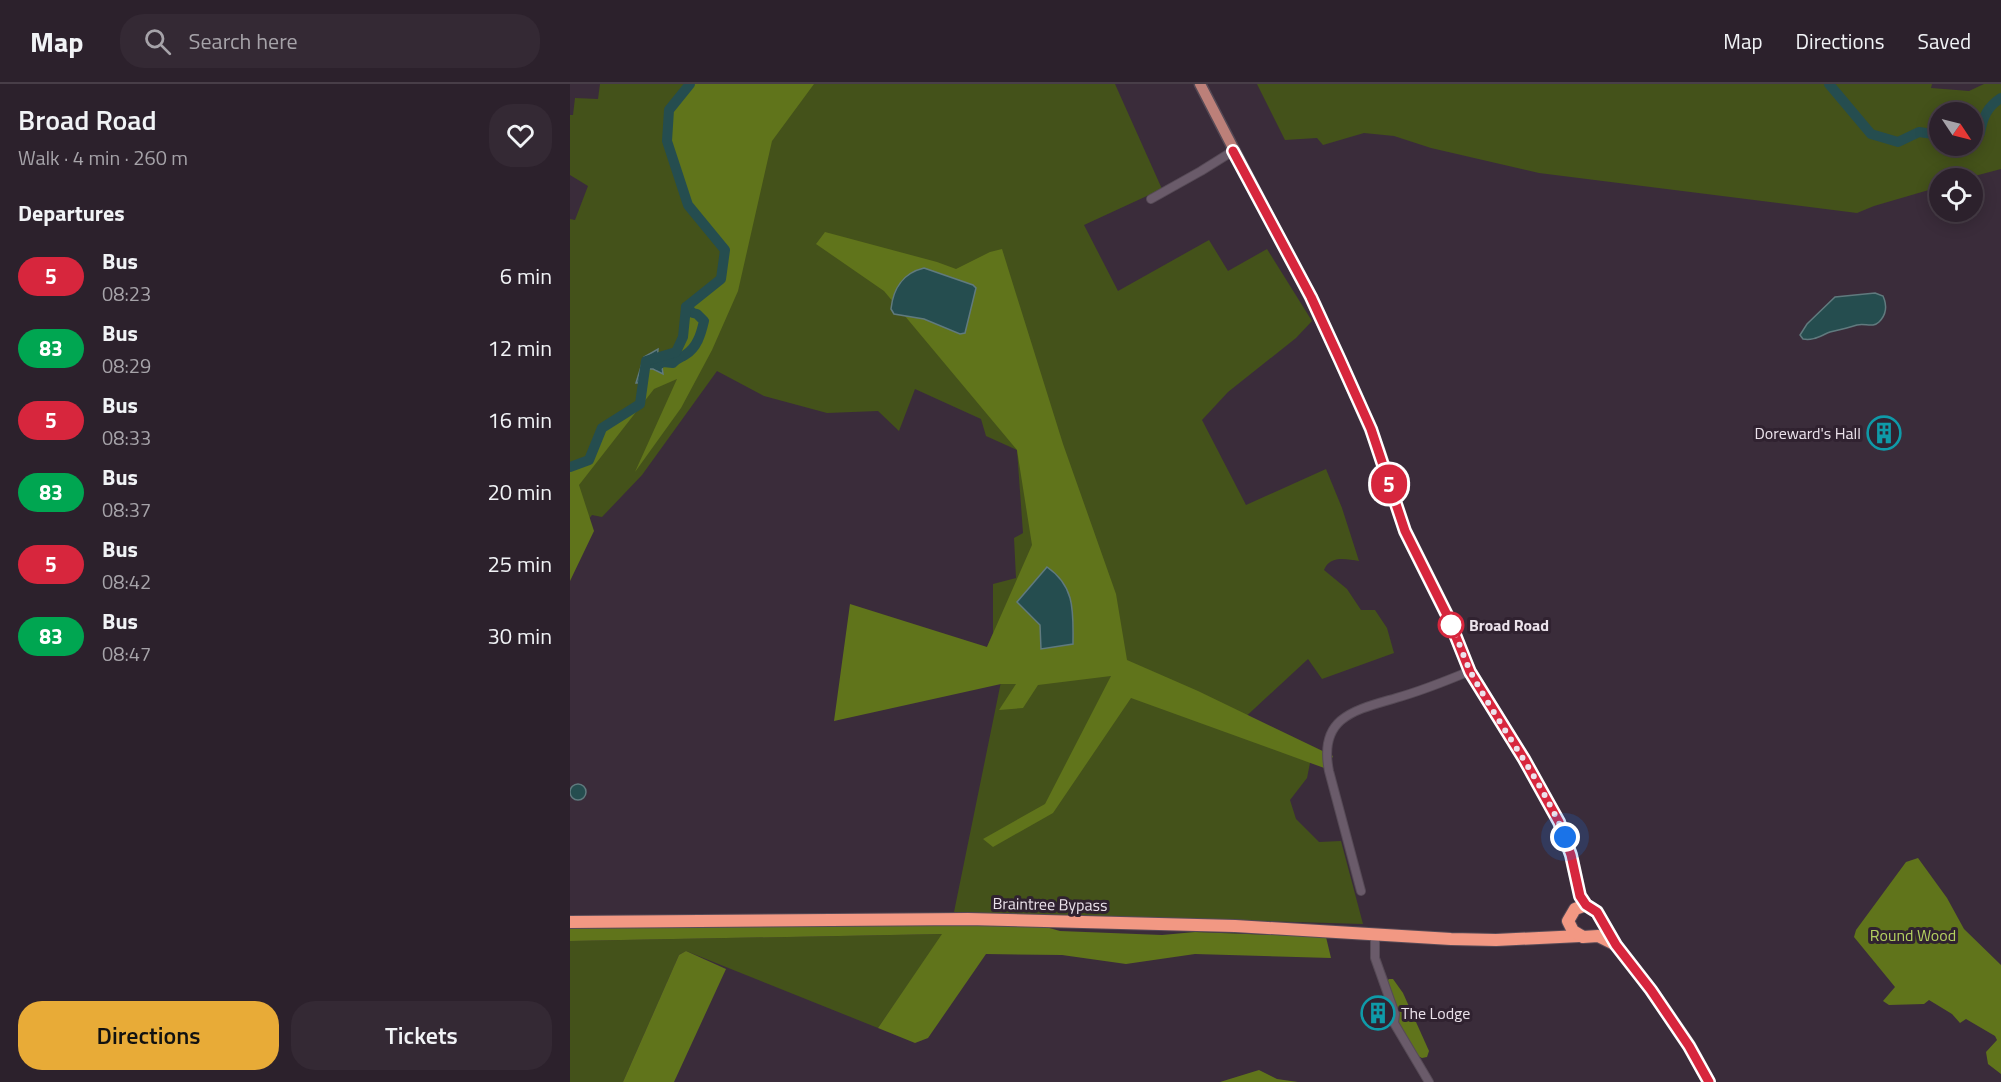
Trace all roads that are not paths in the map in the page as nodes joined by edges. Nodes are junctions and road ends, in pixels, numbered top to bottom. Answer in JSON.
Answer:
{"nodes":[{"id":1,"x":1200,"y":84,"type":"edge"},
{"id":2,"x":1233,"y":151,"type":"junction"},
{"id":3,"x":1151,"y":199,"type":"dead end"},
{"id":4,"x":1470,"y":672,"type":"junction"},
{"id":5,"x":1576,"y":879,"type":"junction"},
{"id":6,"x":1360,"y":891,"type":"dead end"},
{"id":7,"x":1586,"y":905,"type":"junction"},
{"id":8,"x":1570,"y":917,"type":"junction"},
{"id":9,"x":1600,"y":917,"type":"junction"},
{"id":10,"x":570,"y":922,"type":"edge"},
{"id":11,"x":1375,"y":934,"type":"junction"},
{"id":12,"x":1586,"y":935,"type":"junction"},
{"id":13,"x":1530,"y":937,"type":"junction"},
{"id":14,"x":1616,"y":945,"type":"junction"},
{"id":15,"x":1429,"y":1082,"type":"edge"},
{"id":16,"x":1709,"y":1082,"type":"edge"}],
"edges":[{"from":1,"to":2,"type":"main road"},
{"from":2,"to":3,"type":"street"},
{"from":2,"to":4,"type":"main road"},
{"from":4,"to":5,"type":"main road"},
{"from":4,"to":6,"type":"street"},
{"from":5,"to":7,"type":"main road"},
{"from":5,"to":8,"type":"main road"},
{"from":7,"to":8,"type":"highway"},
{"from":7,"to":9,"type":"highway"},
{"from":8,"to":12,"type":"highway"},
{"from":8,"to":13,"type":"highway","name":"Braintree Bypass"},
{"from":9,"to":12,"type":"highway"},
{"from":9,"to":14,"type":"highway"},
{"from":10,"to":11,"type":"highway","name":"Braintree Bypass"},
{"from":11,"to":13,"type":"highway","name":"Braintree Bypass"},
{"from":11,"to":15,"type":"street"},
{"from":12,"to":13,"type":"highway","name":"Braintree Bypass"},
{"from":12,"to":14,"type":"highway"},
{"from":14,"to":16,"type":"highway"}]}
